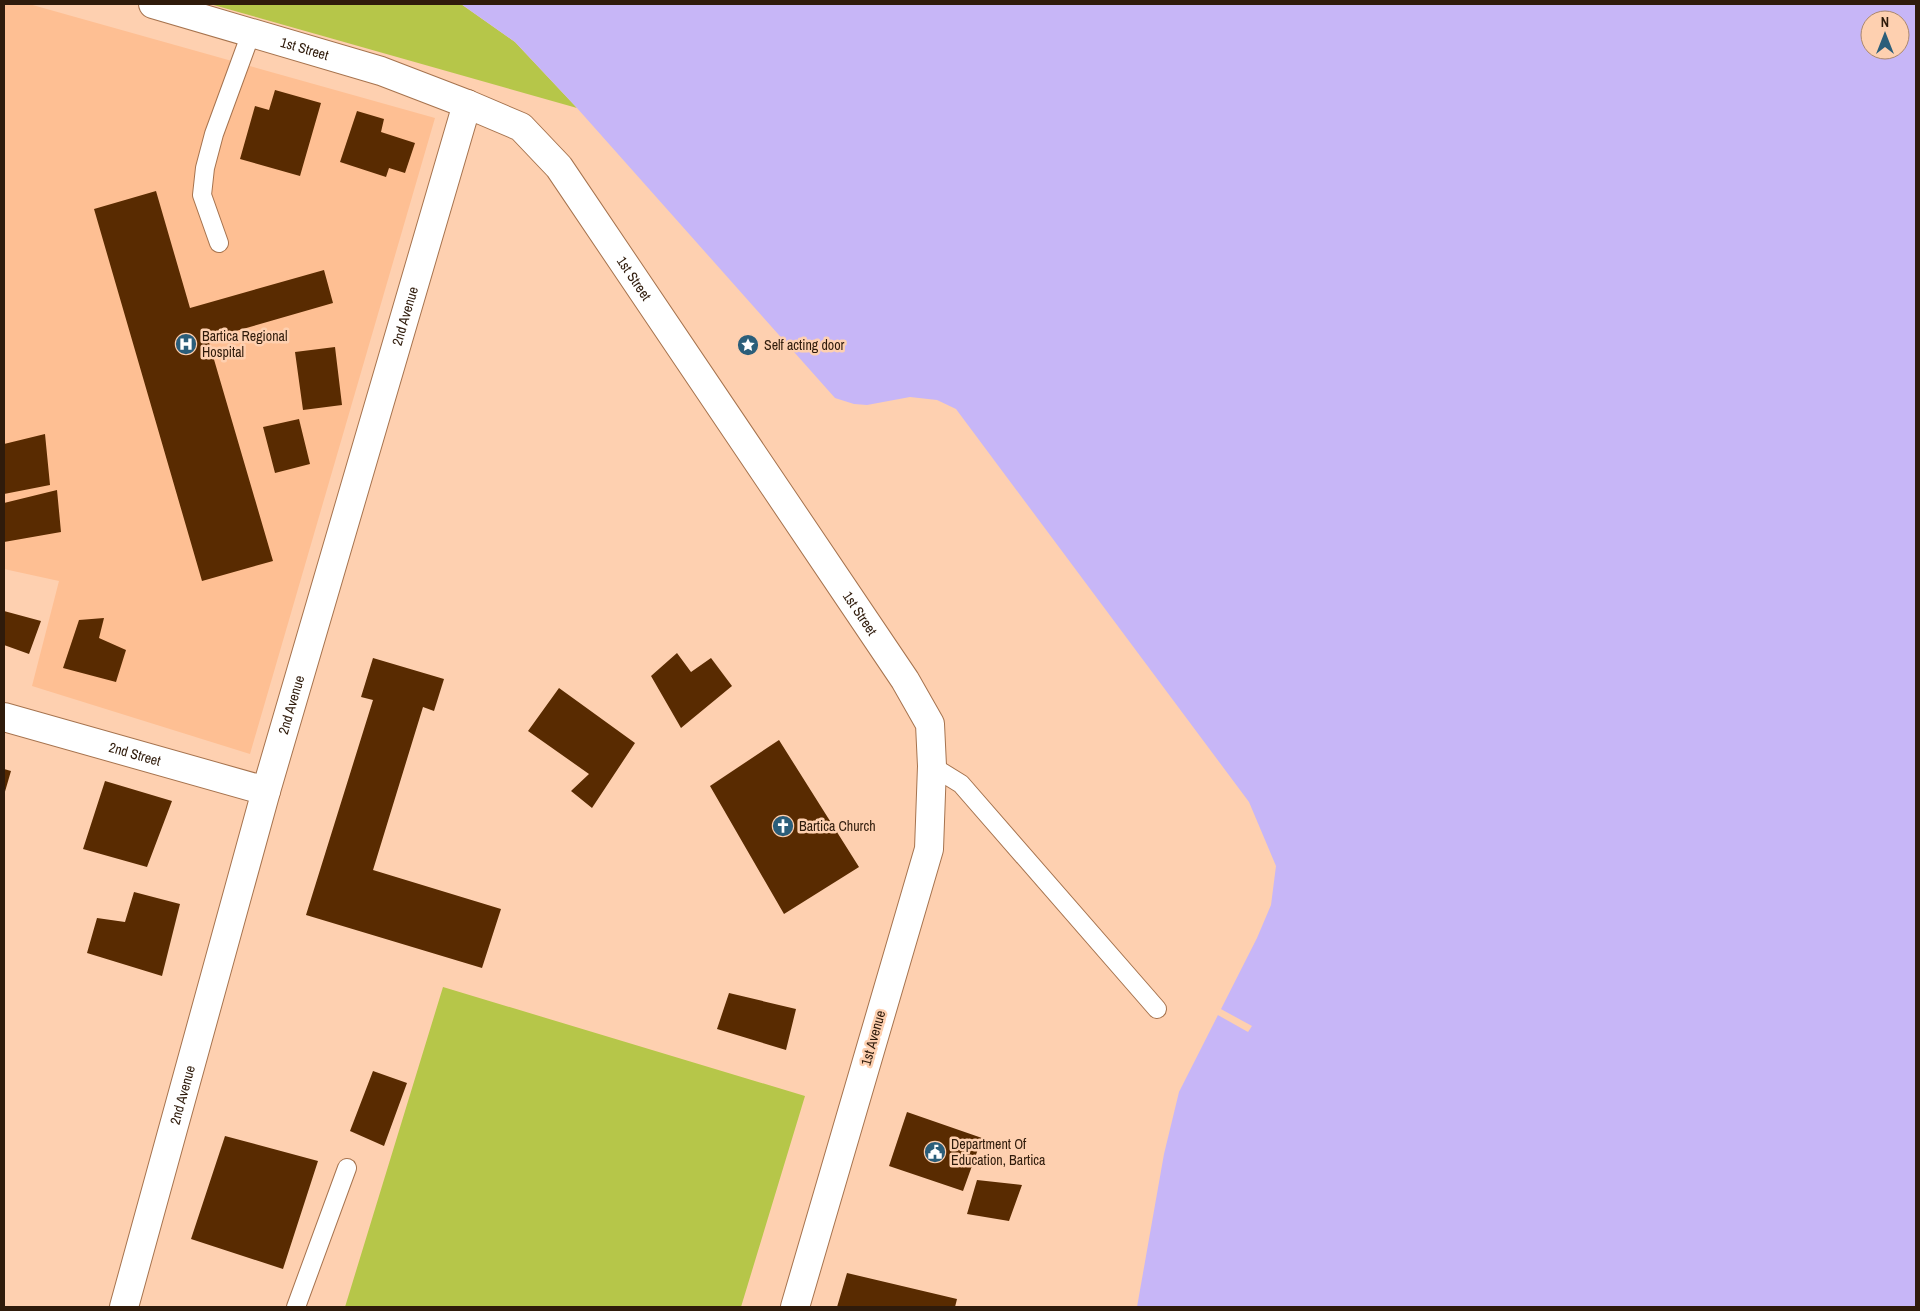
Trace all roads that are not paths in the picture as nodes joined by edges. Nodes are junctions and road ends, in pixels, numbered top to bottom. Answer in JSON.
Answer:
{"nodes":[{"id":1,"x":153,"y":4,"type":"edge"},
{"id":2,"x":251,"y":33,"type":"junction"},
{"id":3,"x":467,"y":104,"type":"junction"},
{"id":4,"x":218,"y":243,"type":"dead end"},
{"id":5,"x":4,"y":717,"type":"edge"},
{"id":6,"x":932,"y":766,"type":"junction"},
{"id":7,"x":266,"y":791,"type":"junction"},
{"id":8,"x":1157,"y":1009,"type":"dead end"},
{"id":9,"x":347,"y":1168,"type":"dead end"},
{"id":10,"x":124,"y":1307,"type":"edge"},
{"id":11,"x":296,"y":1307,"type":"edge"},
{"id":12,"x":795,"y":1307,"type":"edge"}],
"edges":[{"from":1,"to":2,"type":"street","name":"1st Street"},
{"from":2,"to":3,"type":"street","name":"1st Street"},
{"from":2,"to":4,"type":"lane"},
{"from":3,"to":6,"type":"street","name":"1st Street"},
{"from":3,"to":7,"type":"street","name":"2nd Avenue"},
{"from":5,"to":7,"type":"street","name":"2nd Street"},
{"from":6,"to":8,"type":"lane"},
{"from":6,"to":12,"type":"street","name":"1st Avenue"},
{"from":7,"to":10,"type":"street","name":"2nd Avenue"},
{"from":9,"to":11,"type":"lane"}]}
